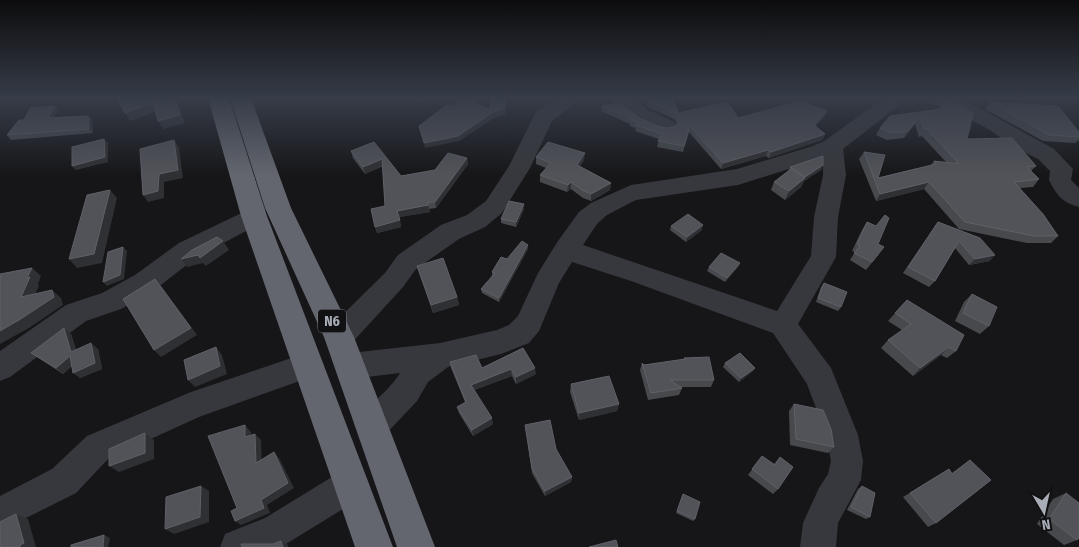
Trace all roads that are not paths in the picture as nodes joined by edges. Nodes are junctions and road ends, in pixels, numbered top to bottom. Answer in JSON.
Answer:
{"nodes":[{"id":1,"x":226,"y":124,"type":"edge"},
{"id":2,"x":249,"y":124,"type":"edge"},
{"id":3,"x":540,"y":124,"type":"edge"},
{"id":4,"x":660,"y":124,"type":"edge"},
{"id":5,"x":863,"y":124,"type":"edge"},
{"id":6,"x":992,"y":124,"type":"edge"},
{"id":7,"x":666,"y":126,"type":"edge"},
{"id":8,"x":831,"y":147,"type":"junction"},
{"id":9,"x":1079,"y":199,"type":"edge"},
{"id":10,"x":254,"y":216,"type":"junction"},
{"id":11,"x":567,"y":248,"type":"junction"},
{"id":12,"x":784,"y":325,"type":"junction"},
{"id":13,"x":339,"y":337,"type":"junction"},
{"id":14,"x":440,"y":356,"type":"junction"},
{"id":15,"x":309,"y":365,"type":"junction"},
{"id":16,"x":350,"y":366,"type":"junction"},
{"id":17,"x":0,"y":368,"type":"edge"},
{"id":18,"x":372,"y":426,"type":"junction"},
{"id":19,"x":352,"y":484,"type":"junction"},
{"id":20,"x":0,"y":514,"type":"edge"},
{"id":21,"x":238,"y":547,"type":"edge"},
{"id":22,"x":374,"y":547,"type":"edge"},
{"id":23,"x":416,"y":547,"type":"edge"},
{"id":24,"x":818,"y":547,"type":"edge"}],
"edges":[{"from":1,"to":10,"type":"highway","number":"N6"},
{"from":2,"to":13,"type":"highway","number":"N6"},
{"from":3,"to":13,"type":"street"},
{"from":4,"to":7,"type":"street"},
{"from":5,"to":8,"type":"street"},
{"from":6,"to":9,"type":"street"},
{"from":8,"to":11,"type":"street"},
{"from":8,"to":12,"type":"street"},
{"from":10,"to":15,"type":"highway","number":"N6"},
{"from":10,"to":17,"type":"street"},
{"from":11,"to":12,"type":"street"},
{"from":11,"to":14,"type":"street"},
{"from":12,"to":24,"type":"street"},
{"from":13,"to":16,"type":"highway","number":"N6"},
{"from":14,"to":16,"type":"street"},
{"from":14,"to":18,"type":"street"},
{"from":15,"to":19,"type":"highway","number":"N6"},
{"from":15,"to":20,"type":"street"},
{"from":16,"to":18,"type":"highway","number":"N6"},
{"from":18,"to":23,"type":"highway","number":"N6"},
{"from":19,"to":21,"type":"street"},
{"from":19,"to":22,"type":"highway","number":"N6"}]}
